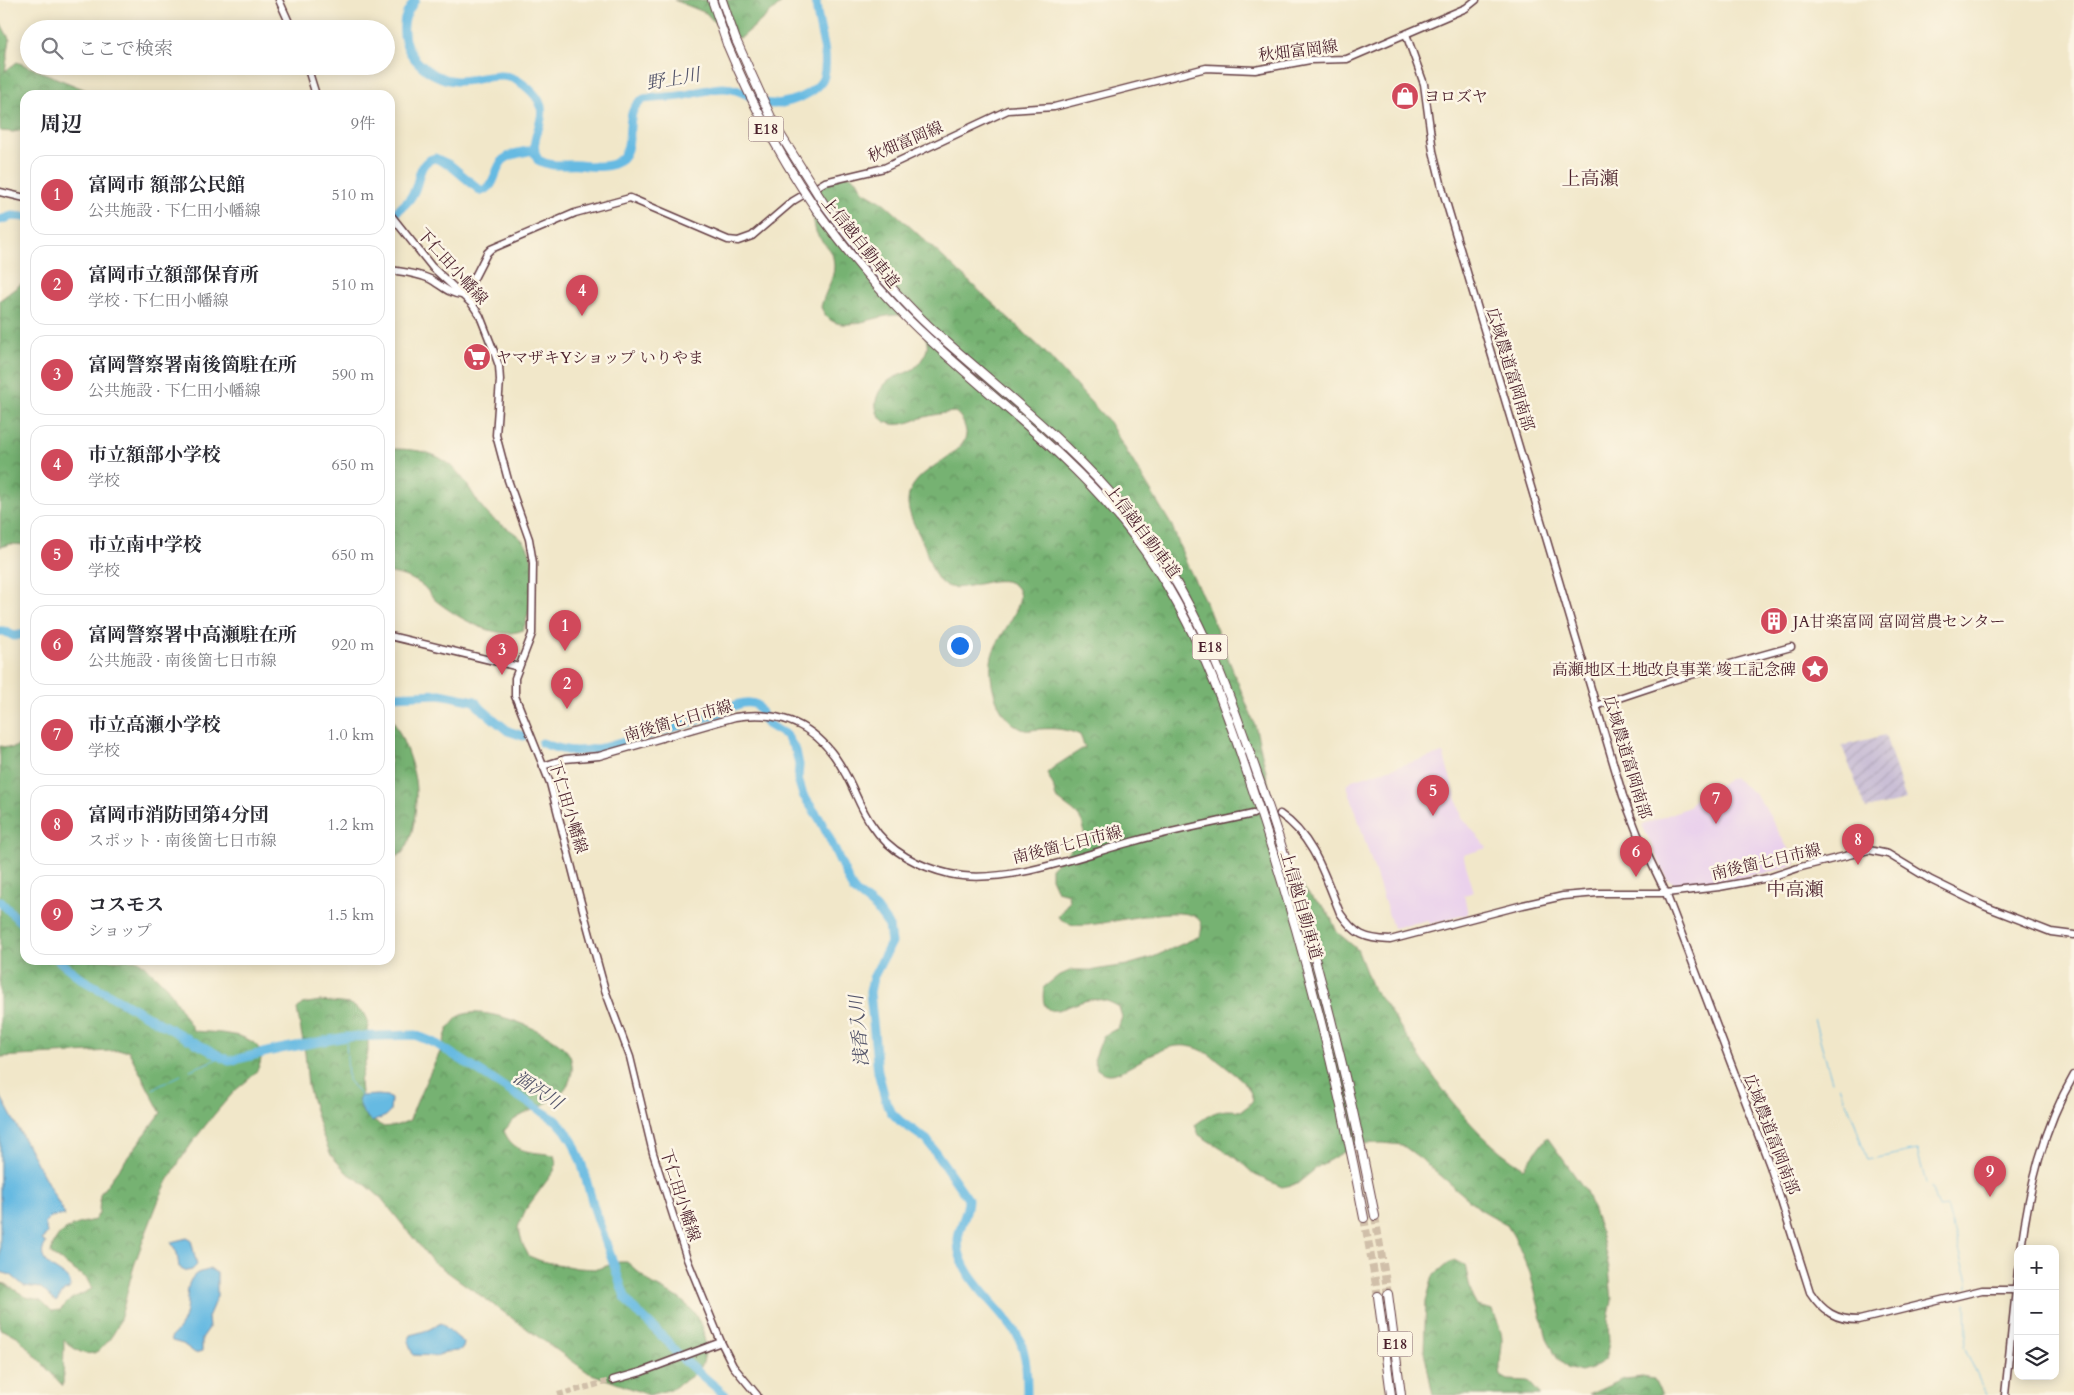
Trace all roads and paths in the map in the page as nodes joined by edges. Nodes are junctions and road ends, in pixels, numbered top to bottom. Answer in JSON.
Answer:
{"nodes":[{"id":1,"x":279,"y":0,"type":"edge"},
{"id":2,"x":712,"y":0,"type":"edge"},
{"id":3,"x":722,"y":0,"type":"edge"},
{"id":4,"x":1476,"y":0,"type":"edge"},
{"id":5,"x":288,"y":20,"type":"edge"},
{"id":6,"x":1406,"y":34,"type":"junction"},
{"id":7,"x":310,"y":75,"type":"edge"},
{"id":8,"x":314,"y":90,"type":"edge"},
{"id":9,"x":0,"y":192,"type":"edge"},
{"id":10,"x":20,"y":197,"type":"edge"},
{"id":11,"x":395,"y":222,"type":"edge"},
{"id":12,"x":395,"y":271,"type":"edge"},
{"id":13,"x":463,"y":296,"type":"junction"},
{"id":14,"x":395,"y":637,"type":"edge"},
{"id":15,"x":1791,"y":647,"type":"dead end"},
{"id":16,"x":519,"y":667,"type":"junction"},
{"id":17,"x":1598,"y":705,"type":"junction"},
{"id":18,"x":543,"y":766,"type":"junction"},
{"id":19,"x":1253,"y":814,"type":"dead end"},
{"id":20,"x":1280,"y":814,"type":"dead end"},
{"id":21,"x":1666,"y":893,"type":"junction"},
{"id":22,"x":2074,"y":935,"type":"edge"},
{"id":23,"x":2074,"y":1075,"type":"edge"},
{"id":24,"x":1375,"y":1216,"type":"tunnel mouth"},
{"id":25,"x":1364,"y":1218,"type":"tunnel mouth"},
{"id":26,"x":2022,"y":1245,"type":"edge"},
{"id":27,"x":2014,"y":1290,"type":"edge"},
{"id":28,"x":1388,"y":1294,"type":"tunnel mouth"},
{"id":29,"x":1378,"y":1296,"type":"tunnel mouth"},
{"id":30,"x":2014,"y":1300,"type":"edge"},
{"id":31,"x":721,"y":1342,"type":"junction"},
{"id":32,"x":613,"y":1380,"type":"tunnel mouth"},
{"id":33,"x":756,"y":1395,"type":"edge"},
{"id":34,"x":1391,"y":1395,"type":"edge"},
{"id":35,"x":1402,"y":1395,"type":"edge"},
{"id":36,"x":2005,"y":1395,"type":"edge"}],
"edges":[{"from":1,"to":5,"type":"main road"},
{"from":2,"to":25,"type":"highway","name":"上信越自動車道","number":"E18","bridge":true},
{"from":3,"to":24,"type":"highway","name":"上信越自動車道","number":"E18","bridge":true},
{"from":4,"to":6,"type":"main road","name":"秋畑富岡線"},
{"from":6,"to":13,"type":"main road","name":"秋畑富岡線"},
{"from":6,"to":17,"type":"main road","name":"広域農道富岡南部"},
{"from":7,"to":8,"type":"main road"},
{"from":9,"to":10,"type":"main road"},
{"from":11,"to":13,"type":"main road","name":"下仁田小幡線"},
{"from":12,"to":13,"type":"main road"},
{"from":13,"to":16,"type":"main road","name":"下仁田小幡線"},
{"from":14,"to":16,"type":"main road"},
{"from":15,"to":17,"type":"main road"},
{"from":16,"to":18,"type":"main road","name":"下仁田小幡線"},
{"from":17,"to":21,"type":"main road","name":"広域農道富岡南部"},
{"from":18,"to":19,"type":"main road","name":"南後箇七日市線"},
{"from":18,"to":31,"type":"main road","name":"下仁田小幡線"},
{"from":20,"to":21,"type":"main road","name":"南後箇七日市線"},
{"from":21,"to":22,"type":"main road","name":"南後箇七日市線"},
{"from":21,"to":27,"type":"main road","name":"広域農道富岡南部"},
{"from":23,"to":26,"type":"main road"},
{"from":28,"to":35,"type":"highway","number":"E18"},
{"from":29,"to":34,"type":"highway","number":"E18"},
{"from":30,"to":36,"type":"main road"},
{"from":31,"to":32,"type":"main road"},
{"from":31,"to":33,"type":"main road","name":"下仁田小幡線"}]}
